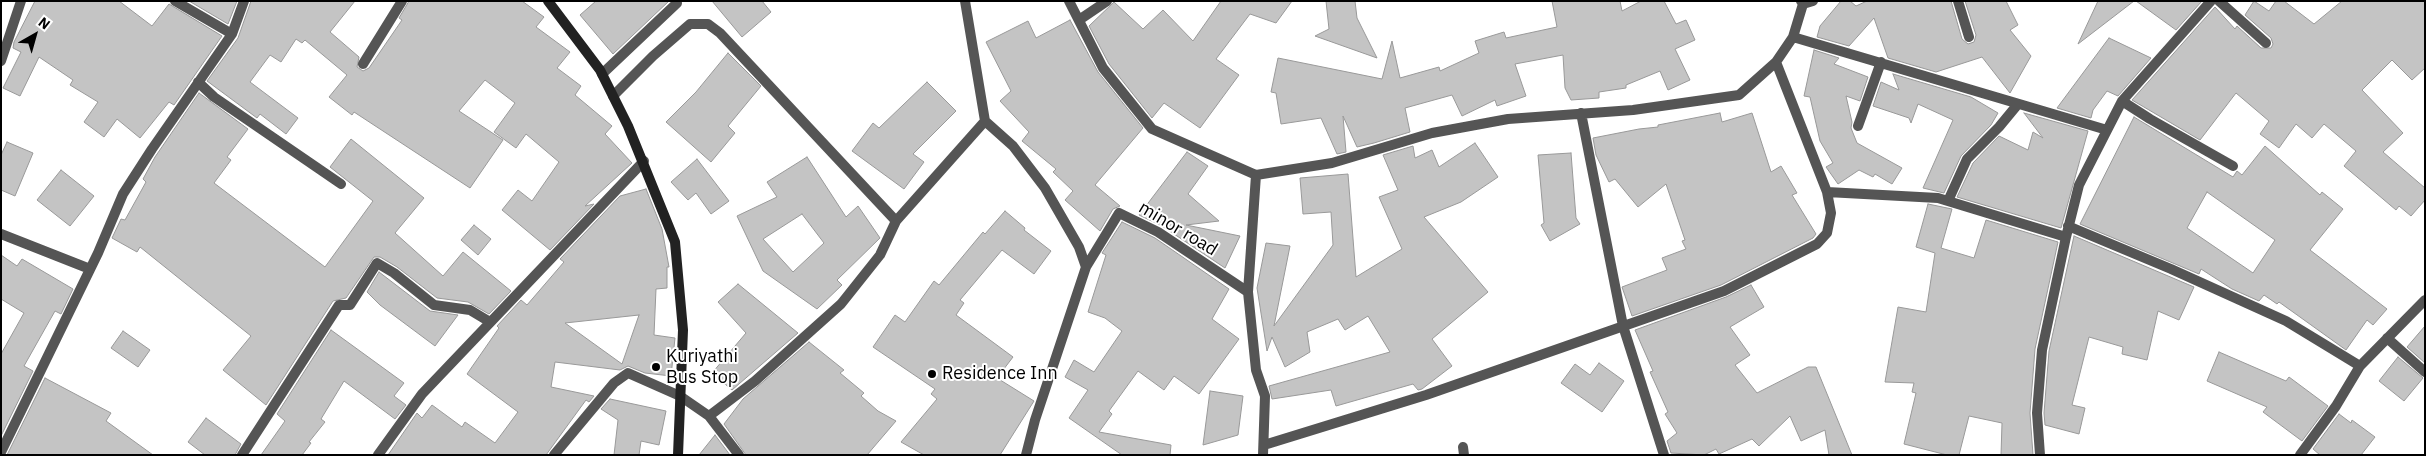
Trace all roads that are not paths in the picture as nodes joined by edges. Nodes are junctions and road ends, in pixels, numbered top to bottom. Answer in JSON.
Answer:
{"nodes":[{"id":1,"x":21,"y":1,"type":"edge"},
{"id":2,"x":175,"y":1,"type":"edge"},
{"id":3,"x":244,"y":1,"type":"edge"},
{"id":4,"x":402,"y":1,"type":"edge"},
{"id":5,"x":548,"y":1,"type":"edge"},
{"id":6,"x":966,"y":1,"type":"edge"},
{"id":7,"x":1069,"y":1,"type":"edge"},
{"id":8,"x":1107,"y":1,"type":"edge"},
{"id":9,"x":1958,"y":1,"type":"edge"},
{"id":10,"x":2211,"y":1,"type":"edge"},
{"id":11,"x":2219,"y":1,"type":"edge"},
{"id":12,"x":1806,"y":2,"type":"edge"},
{"id":13,"x":677,"y":3,"type":"dead end"},
{"id":14,"x":1079,"y":20,"type":"junction"},
{"id":15,"x":232,"y":34,"type":"junction"},
{"id":16,"x":1792,"y":37,"type":"junction"},
{"id":17,"x":1970,"y":37,"type":"dead end"},
{"id":18,"x":2266,"y":43,"type":"dead end"},
{"id":19,"x":1,"y":61,"type":"edge"},
{"id":20,"x":1776,"y":62,"type":"junction"},
{"id":21,"x":1881,"y":62,"type":"junction"},
{"id":22,"x":363,"y":64,"type":"dead end"},
{"id":23,"x":602,"y":74,"type":"junction"},
{"id":24,"x":198,"y":82,"type":"junction"},
{"id":25,"x":613,"y":96,"type":"junction"},
{"id":26,"x":2122,"y":102,"type":"junction"},
{"id":27,"x":2018,"y":104,"type":"junction"},
{"id":28,"x":1580,"y":113,"type":"junction"},
{"id":29,"x":985,"y":121,"type":"junction"},
{"id":30,"x":1858,"y":126,"type":"dead end"},
{"id":31,"x":2106,"y":130,"type":"junction"},
{"id":32,"x":644,"y":161,"type":"junction"},
{"id":33,"x":2233,"y":166,"type":"dead end"},
{"id":34,"x":1256,"y":175,"type":"junction"},
{"id":35,"x":341,"y":184,"type":"dead end"},
{"id":36,"x":1827,"y":192,"type":"junction"},
{"id":37,"x":1948,"y":202,"type":"junction"},
{"id":38,"x":896,"y":221,"type":"junction"},
{"id":39,"x":2067,"y":232,"type":"junction"},
{"id":40,"x":1,"y":234,"type":"edge"},
{"id":41,"x":1086,"y":267,"type":"junction"},
{"id":42,"x":90,"y":269,"type":"junction"},
{"id":43,"x":1248,"y":292,"type":"junction"},
{"id":44,"x":2425,"y":300,"type":"edge"},
{"id":45,"x":490,"y":322,"type":"junction"},
{"id":46,"x":1623,"y":326,"type":"junction"},
{"id":47,"x":2388,"y":338,"type":"junction"},
{"id":48,"x":2360,"y":366,"type":"junction"},
{"id":49,"x":2425,"y":372,"type":"edge"},
{"id":50,"x":680,"y":396,"type":"junction"},
{"id":51,"x":709,"y":416,"type":"junction"},
{"id":52,"x":1263,"y":450,"type":"edge"},
{"id":53,"x":1,"y":452,"type":"edge"},
{"id":54,"x":242,"y":455,"type":"edge"},
{"id":55,"x":378,"y":455,"type":"edge"},
{"id":56,"x":554,"y":455,"type":"edge"},
{"id":57,"x":678,"y":455,"type":"edge"},
{"id":58,"x":739,"y":455,"type":"edge"},
{"id":59,"x":1026,"y":455,"type":"edge"},
{"id":60,"x":1664,"y":455,"type":"edge"},
{"id":61,"x":2040,"y":455,"type":"edge"},
{"id":62,"x":2300,"y":455,"type":"edge"}],
"edges":[{"from":1,"to":19,"type":"street"},
{"from":2,"to":15,"type":"street"},
{"from":3,"to":15,"type":"street"},
{"from":4,"to":22,"type":"street"},
{"from":5,"to":23,"type":"main road"},
{"from":6,"to":29,"type":"street"},
{"from":7,"to":14,"type":"street"},
{"from":8,"to":14,"type":"street"},
{"from":9,"to":17,"type":"street"},
{"from":10,"to":26,"type":"street"},
{"from":11,"to":18,"type":"street"},
{"from":12,"to":16,"type":"street"},
{"from":13,"to":23,"type":"street"},
{"from":14,"to":34,"type":"street"},
{"from":15,"to":24,"type":"street"},
{"from":16,"to":20,"type":"street"},
{"from":16,"to":21,"type":"street"},
{"from":20,"to":28,"type":"street"},
{"from":20,"to":36,"type":"street"},
{"from":21,"to":27,"type":"street"},
{"from":21,"to":30,"type":"street"},
{"from":23,"to":25,"type":"main road"},
{"from":24,"to":35,"type":"street"},
{"from":24,"to":42,"type":"street"},
{"from":25,"to":32,"type":"main road"},
{"from":25,"to":38,"type":"street"},
{"from":26,"to":31,"type":"street"},
{"from":26,"to":33,"type":"street"},
{"from":27,"to":31,"type":"street"},
{"from":27,"to":37,"type":"street"},
{"from":28,"to":34,"type":"street"},
{"from":28,"to":46,"type":"street"},
{"from":29,"to":38,"type":"street"},
{"from":29,"to":41,"type":"street"},
{"from":31,"to":39,"type":"street"},
{"from":32,"to":45,"type":"street"},
{"from":32,"to":50,"type":"main road"},
{"from":34,"to":43,"type":"street"},
{"from":36,"to":37,"type":"street"},
{"from":36,"to":46,"type":"street"},
{"from":37,"to":39,"type":"street"},
{"from":38,"to":51,"type":"street"},
{"from":39,"to":48,"type":"street"},
{"from":39,"to":61,"type":"street"},
{"from":40,"to":42,"type":"street"},
{"from":41,"to":43,"type":"street","name":"minor road"},
{"from":41,"to":59,"type":"street"},
{"from":42,"to":53,"type":"street"},
{"from":43,"to":52,"type":"street"},
{"from":44,"to":47,"type":"street"},
{"from":45,"to":54,"type":"street"},
{"from":45,"to":55,"type":"street"},
{"from":46,"to":52,"type":"street"},
{"from":46,"to":60,"type":"street"},
{"from":47,"to":48,"type":"street"},
{"from":47,"to":49,"type":"street"},
{"from":48,"to":62,"type":"street"},
{"from":50,"to":51,"type":"street"},
{"from":50,"to":56,"type":"street"},
{"from":50,"to":57,"type":"main road"},
{"from":51,"to":58,"type":"street"}]}
